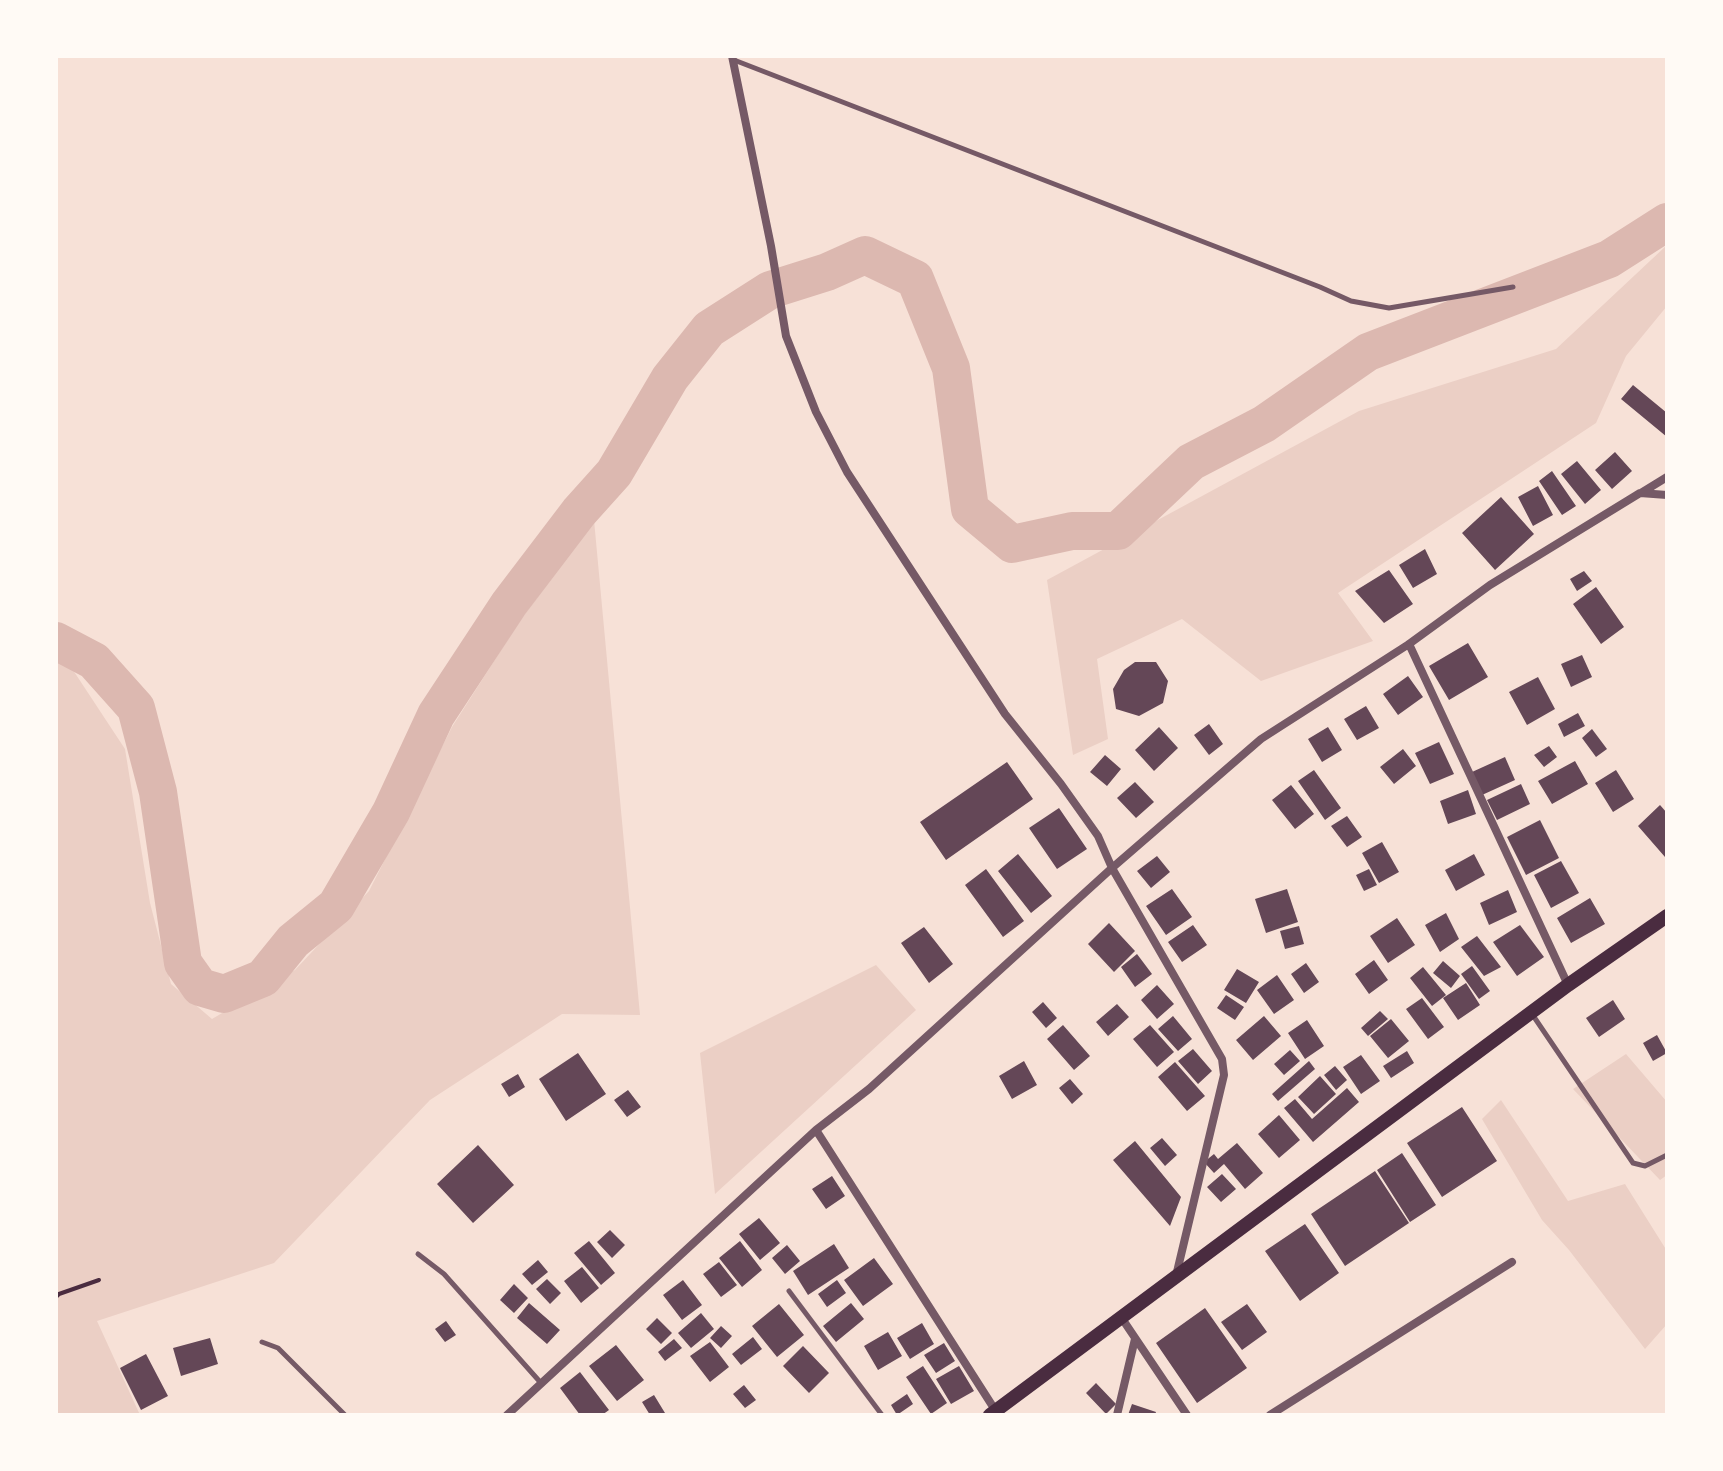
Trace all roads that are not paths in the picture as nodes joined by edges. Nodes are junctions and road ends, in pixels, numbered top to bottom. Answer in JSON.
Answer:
{"nodes":[{"id":1,"x":732,"y":58,"type":"edge"},
{"id":2,"x":1513,"y":287,"type":"dead end"},
{"id":3,"x":1667,"y":477,"type":"edge"},
{"id":4,"x":1640,"y":493,"type":"junction"},
{"id":5,"x":1667,"y":495,"type":"edge"},
{"id":6,"x":1409,"y":644,"type":"junction"},
{"id":7,"x":1112,"y":868,"type":"junction"},
{"id":8,"x":1667,"y":916,"type":"edge"},
{"id":9,"x":1568,"y":985,"type":"junction"},
{"id":10,"x":1531,"y":1013,"type":"junction"},
{"id":11,"x":816,"y":1130,"type":"junction"},
{"id":12,"x":1667,"y":1155,"type":"edge"},
{"id":13,"x":418,"y":1254,"type":"dead end"},
{"id":14,"x":1512,"y":1262,"type":"dead end"},
{"id":15,"x":1176,"y":1276,"type":"junction"},
{"id":16,"x":789,"y":1291,"type":"dead end"},
{"id":17,"x":1121,"y":1317,"type":"junction"},
{"id":18,"x":1135,"y":1339,"type":"junction"},
{"id":19,"x":262,"y":1342,"type":"dead end"},
{"id":20,"x":541,"y":1383,"type":"junction"},
{"id":21,"x":995,"y":1414,"type":"edge"},
{"id":22,"x":345,"y":1415,"type":"edge"},
{"id":23,"x":507,"y":1415,"type":"edge"},
{"id":24,"x":882,"y":1415,"type":"edge"},
{"id":25,"x":1117,"y":1415,"type":"edge"},
{"id":26,"x":1187,"y":1415,"type":"edge"},
{"id":27,"x":1270,"y":1415,"type":"edge"}],
"edges":[{"from":1,"to":2,"type":"lane"},
{"from":1,"to":7,"type":"street"},
{"from":3,"to":4,"type":"street"},
{"from":4,"to":5,"type":"street"},
{"from":4,"to":6,"type":"street"},
{"from":6,"to":7,"type":"street"},
{"from":6,"to":9,"type":"street"},
{"from":7,"to":11,"type":"street"},
{"from":7,"to":15,"type":"street"},
{"from":8,"to":9,"type":"main road"},
{"from":9,"to":10,"type":"main road"},
{"from":10,"to":12,"type":"lane"},
{"from":10,"to":15,"type":"main road"},
{"from":11,"to":20,"type":"street"},
{"from":11,"to":21,"type":"street"},
{"from":13,"to":20,"type":"lane"},
{"from":14,"to":27,"type":"street"},
{"from":15,"to":17,"type":"main road"},
{"from":16,"to":24,"type":"lane"},
{"from":17,"to":18,"type":"street"},
{"from":17,"to":21,"type":"main road"},
{"from":18,"to":25,"type":"street"},
{"from":18,"to":26,"type":"street"},
{"from":19,"to":22,"type":"lane"},
{"from":20,"to":23,"type":"street"}]}
